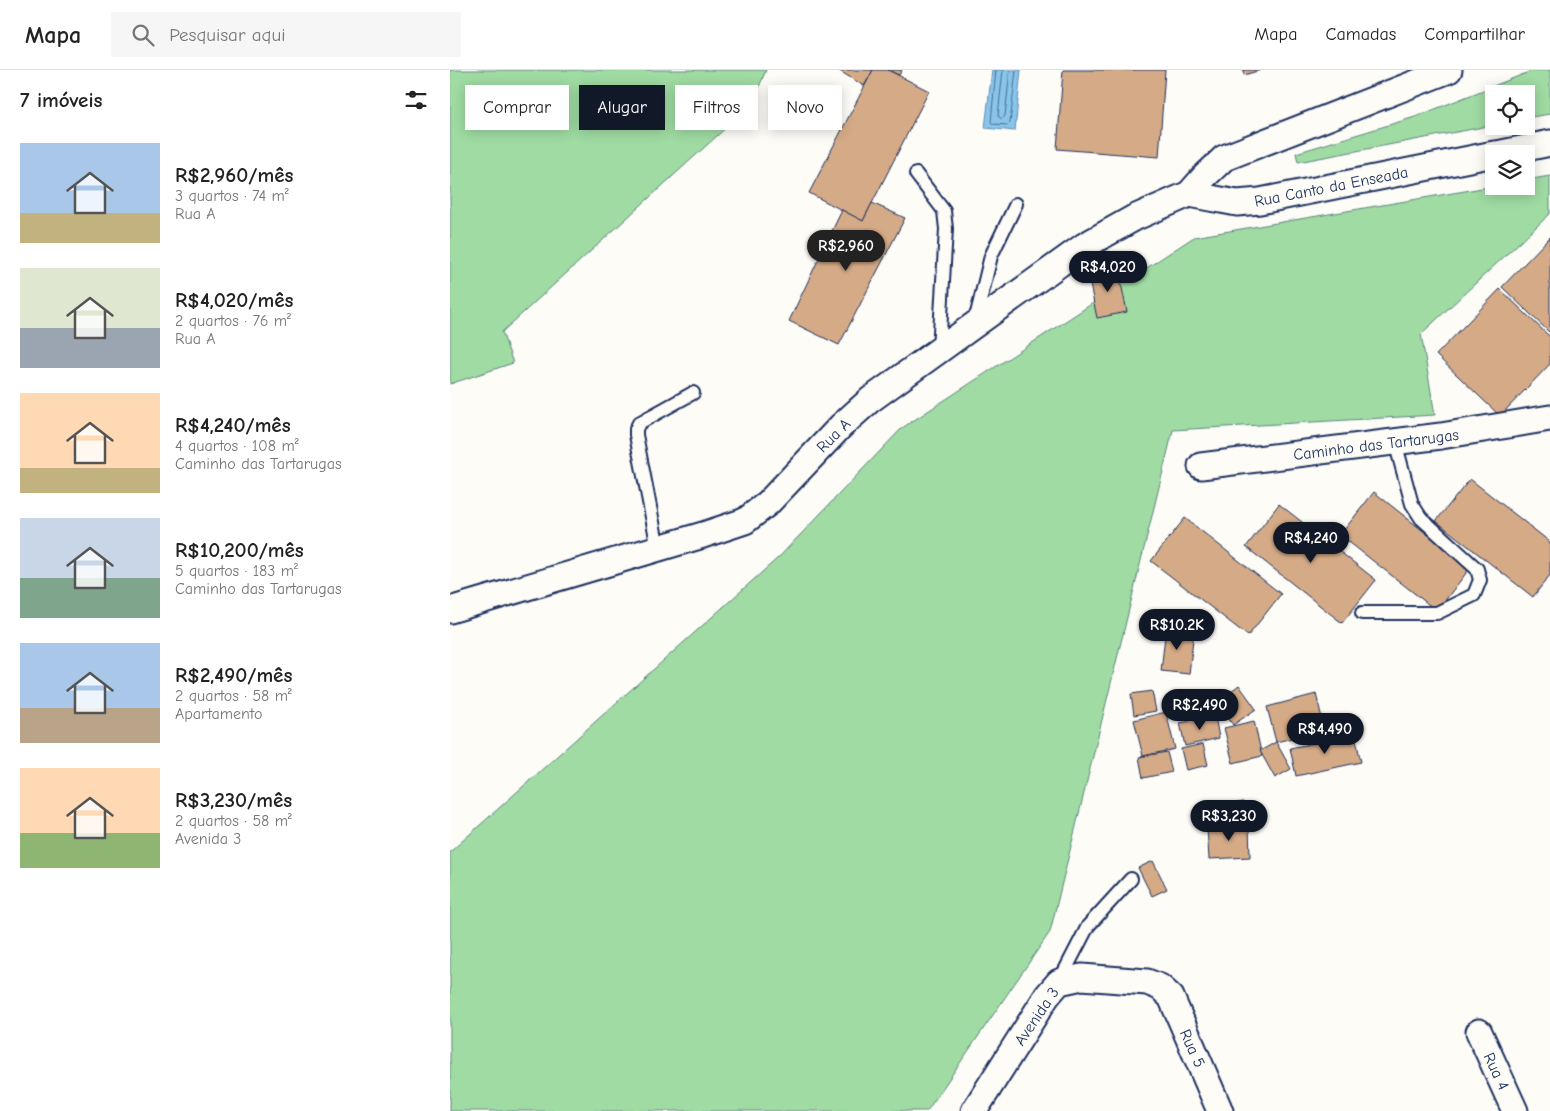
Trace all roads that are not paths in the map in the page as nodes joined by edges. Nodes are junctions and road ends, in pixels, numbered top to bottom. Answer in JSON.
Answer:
{"nodes":[{"id":1,"x":1449,"y":70,"type":"edge"},
{"id":2,"x":1550,"y":143,"type":"edge"},
{"id":3,"x":1535,"y":146,"type":"edge"},
{"id":4,"x":1485,"y":156,"type":"edge"},
{"id":5,"x":916,"y":174,"type":"dead end"},
{"id":6,"x":1189,"y":194,"type":"junction"},
{"id":7,"x":1016,"y":204,"type":"dead end"},
{"id":8,"x":974,"y":325,"type":"junction"},
{"id":9,"x":939,"y":350,"type":"junction"},
{"id":10,"x":693,"y":393,"type":"dead end"},
{"id":11,"x":1550,"y":418,"type":"edge"},
{"id":12,"x":1396,"y":442,"type":"junction"},
{"id":13,"x":1202,"y":466,"type":"dead end"},
{"id":14,"x":658,"y":548,"type":"junction"},
{"id":15,"x":450,"y":610,"type":"edge"},
{"id":16,"x":1362,"y":613,"type":"dead end"},
{"id":17,"x":1131,"y":879,"type":"dead end"},
{"id":18,"x":1059,"y":982,"type":"junction"},
{"id":19,"x":1160,"y":987,"type":"joint"},
{"id":20,"x":1479,"y":1032,"type":"dead end"},
{"id":21,"x":974,"y":1111,"type":"edge"},
{"id":22,"x":1220,"y":1111,"type":"edge"},
{"id":23,"x":1515,"y":1111,"type":"edge"}],
"edges":[{"from":1,"to":6,"type":"street"},
{"from":2,"to":3,"type":"street","name":"Rua Canto da Enseada"},
{"from":4,"to":6,"type":"street","name":"Rua Canto da Enseada"},
{"from":5,"to":9,"type":"lane"},
{"from":6,"to":8,"type":"street","name":"Rua A"},
{"from":7,"to":8,"type":"lane"},
{"from":8,"to":9,"type":"street","name":"Rua A"},
{"from":9,"to":14,"type":"street","name":"Rua A"},
{"from":10,"to":14,"type":"lane"},
{"from":11,"to":12,"type":"street","name":"Caminho das Tartarugas"},
{"from":12,"to":13,"type":"street","name":"Caminho das Tartarugas"},
{"from":12,"to":16,"type":"lane"},
{"from":14,"to":15,"type":"street","name":"Rua A"},
{"from":17,"to":18,"type":"lane"},
{"from":18,"to":19,"type":"street","name":"Avenida 3"},
{"from":18,"to":21,"type":"street","name":"Avenida 3"},
{"from":19,"to":22,"type":"street","name":"Rua 5"},
{"from":20,"to":23,"type":"street","name":"Rua 4"}]}
